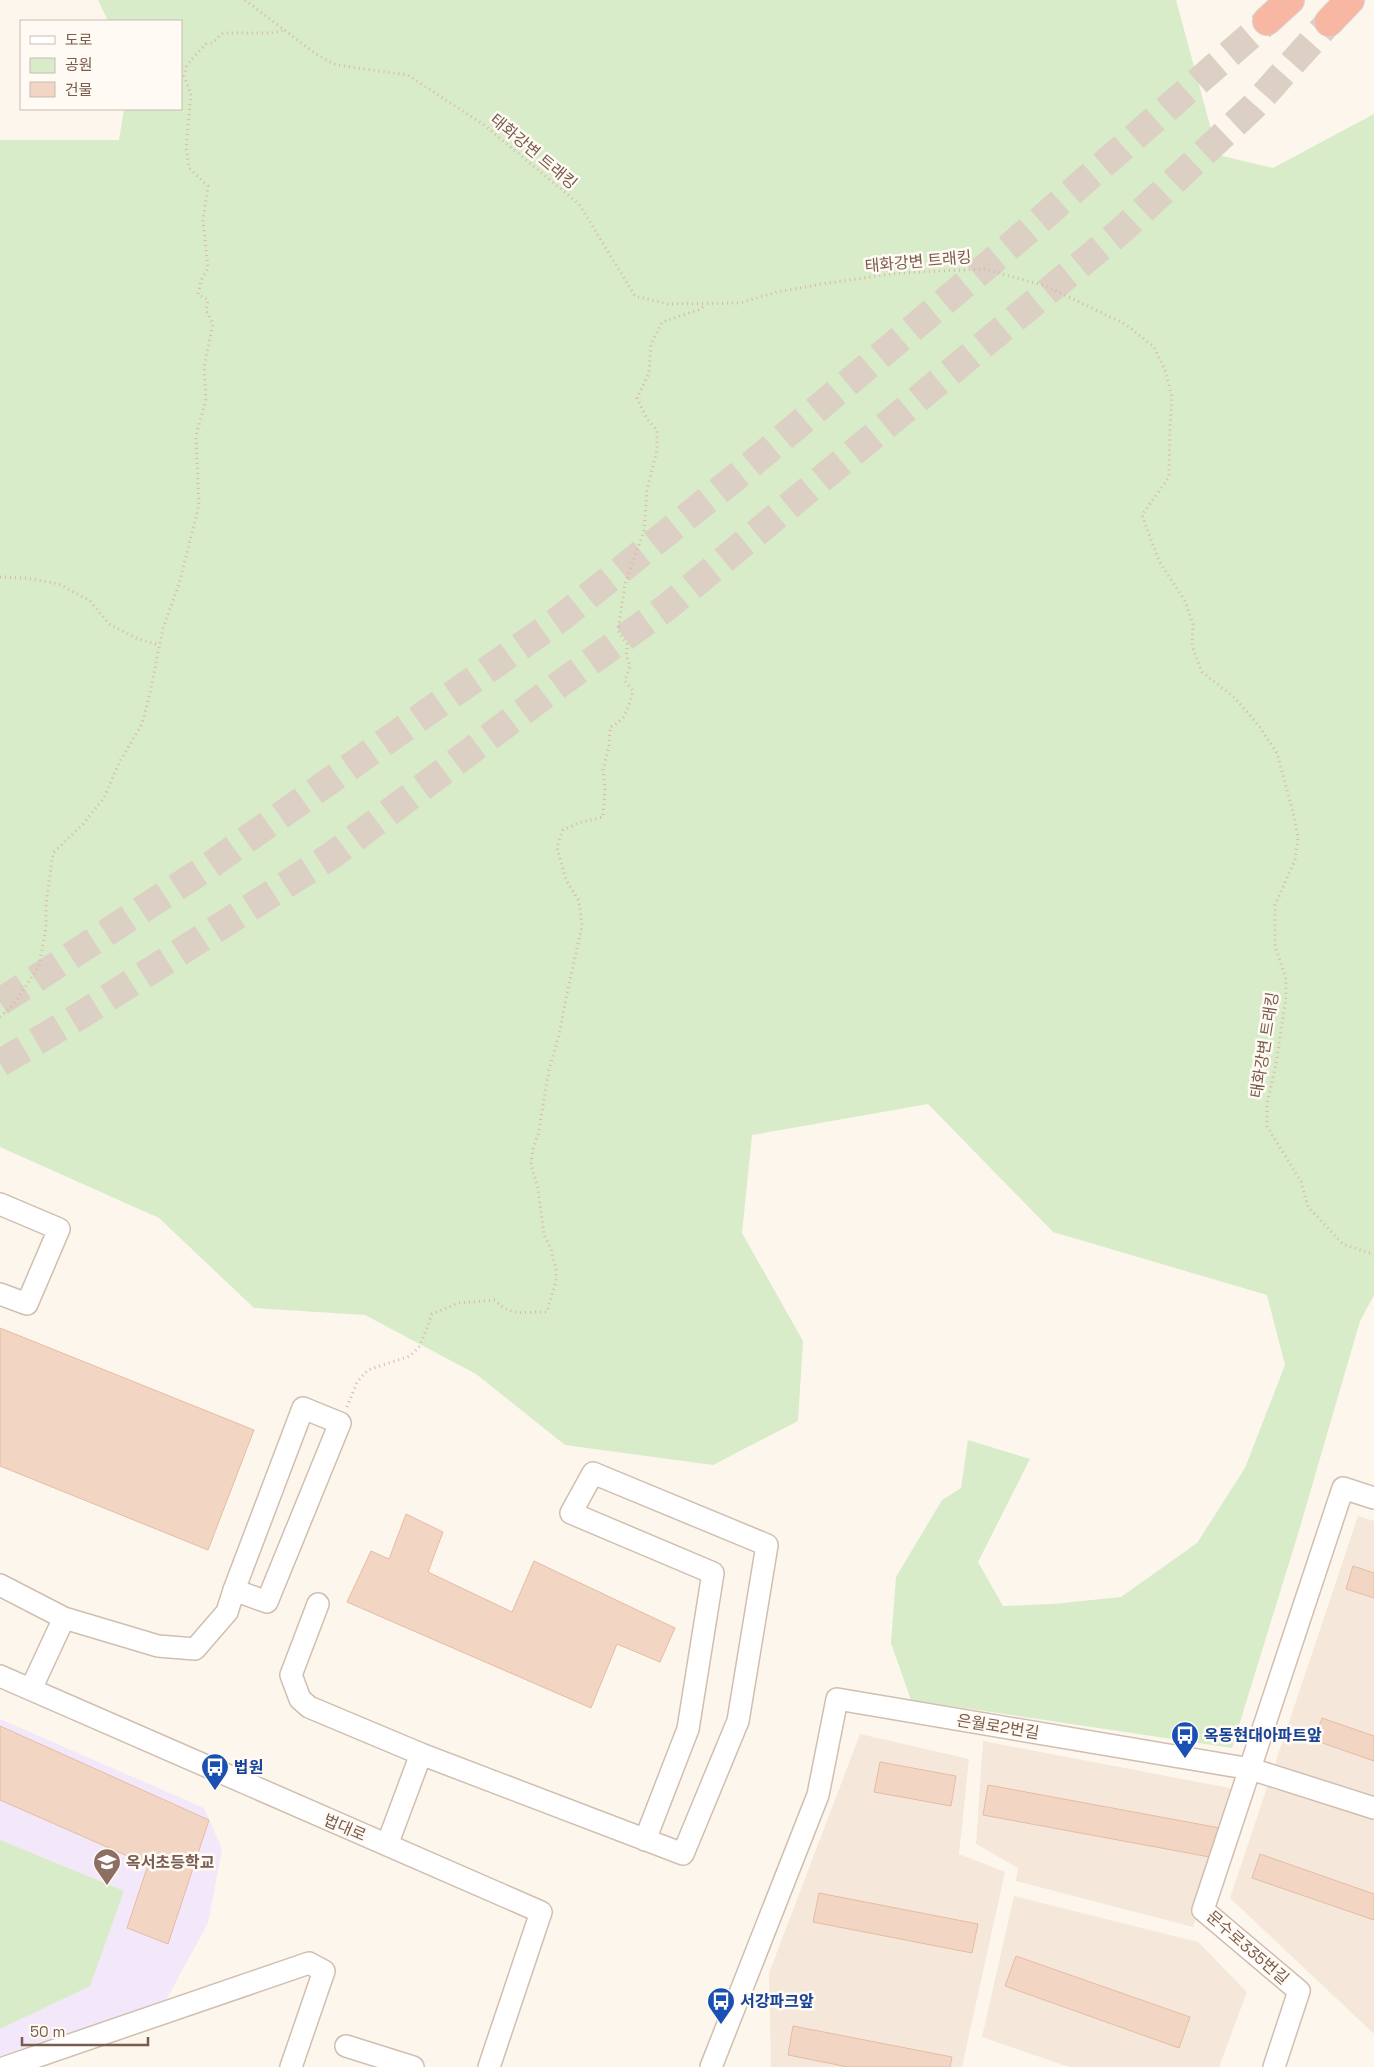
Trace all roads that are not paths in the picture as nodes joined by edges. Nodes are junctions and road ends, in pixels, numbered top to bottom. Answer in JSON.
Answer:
{"nodes":[{"id":1,"x":1290,"y":0,"type":"edge"},
{"id":2,"x":1350,"y":0,"type":"edge"},
{"id":3,"x":1267,"y":21,"type":"tunnel mouth"},
{"id":4,"x":1329,"y":22,"type":"tunnel mouth"},
{"id":5,"x":0,"y":1204,"type":"edge"},
{"id":6,"x":0,"y":1294,"type":"edge"},
{"id":7,"x":1374,"y":1498,"type":"edge"},
{"id":8,"x":0,"y":1585,"type":"edge"},
{"id":9,"x":234,"y":1590,"type":"junction"},
{"id":10,"x":318,"y":1604,"type":"dead end"},
{"id":11,"x":64,"y":1618,"type":"junction"},
{"id":12,"x":0,"y":1676,"type":"edge"},
{"id":13,"x":31,"y":1690,"type":"junction"},
{"id":14,"x":421,"y":1754,"type":"junction"},
{"id":15,"x":1251,"y":1769,"type":"junction"},
{"id":16,"x":1374,"y":1808,"type":"edge"},
{"id":17,"x":644,"y":1840,"type":"junction"},
{"id":18,"x":387,"y":1845,"type":"junction"},
{"id":19,"x":346,"y":2046,"type":"dead end"},
{"id":20,"x":6,"y":2067,"type":"edge"},
{"id":21,"x":292,"y":2067,"type":"edge"},
{"id":22,"x":413,"y":2067,"type":"edge"},
{"id":23,"x":489,"y":2067,"type":"edge"},
{"id":24,"x":711,"y":2067,"type":"edge"},
{"id":25,"x":1274,"y":2067,"type":"edge"}],
"edges":[{"from":1,"to":3,"type":"highway"},
{"from":2,"to":4,"type":"highway"},
{"from":5,"to":6,"type":"street"},
{"from":7,"to":15,"type":"street"},
{"from":8,"to":11,"type":"street"},
{"from":9,"to":9,"type":"street"},
{"from":9,"to":11,"type":"street"},
{"from":10,"to":14,"type":"street"},
{"from":11,"to":13,"type":"street"},
{"from":12,"to":13,"type":"street","name":"법대로"},
{"from":13,"to":18,"type":"street","name":"법대로"},
{"from":14,"to":17,"type":"street"},
{"from":14,"to":18,"type":"street"},
{"from":15,"to":16,"type":"street"},
{"from":15,"to":24,"type":"street","name":"은월로2번길"},
{"from":15,"to":25,"type":"street","name":"문수로335번길"},
{"from":17,"to":17,"type":"street"},
{"from":18,"to":23,"type":"street","name":"법대로"},
{"from":19,"to":22,"type":"street"},
{"from":20,"to":21,"type":"street"}]}
